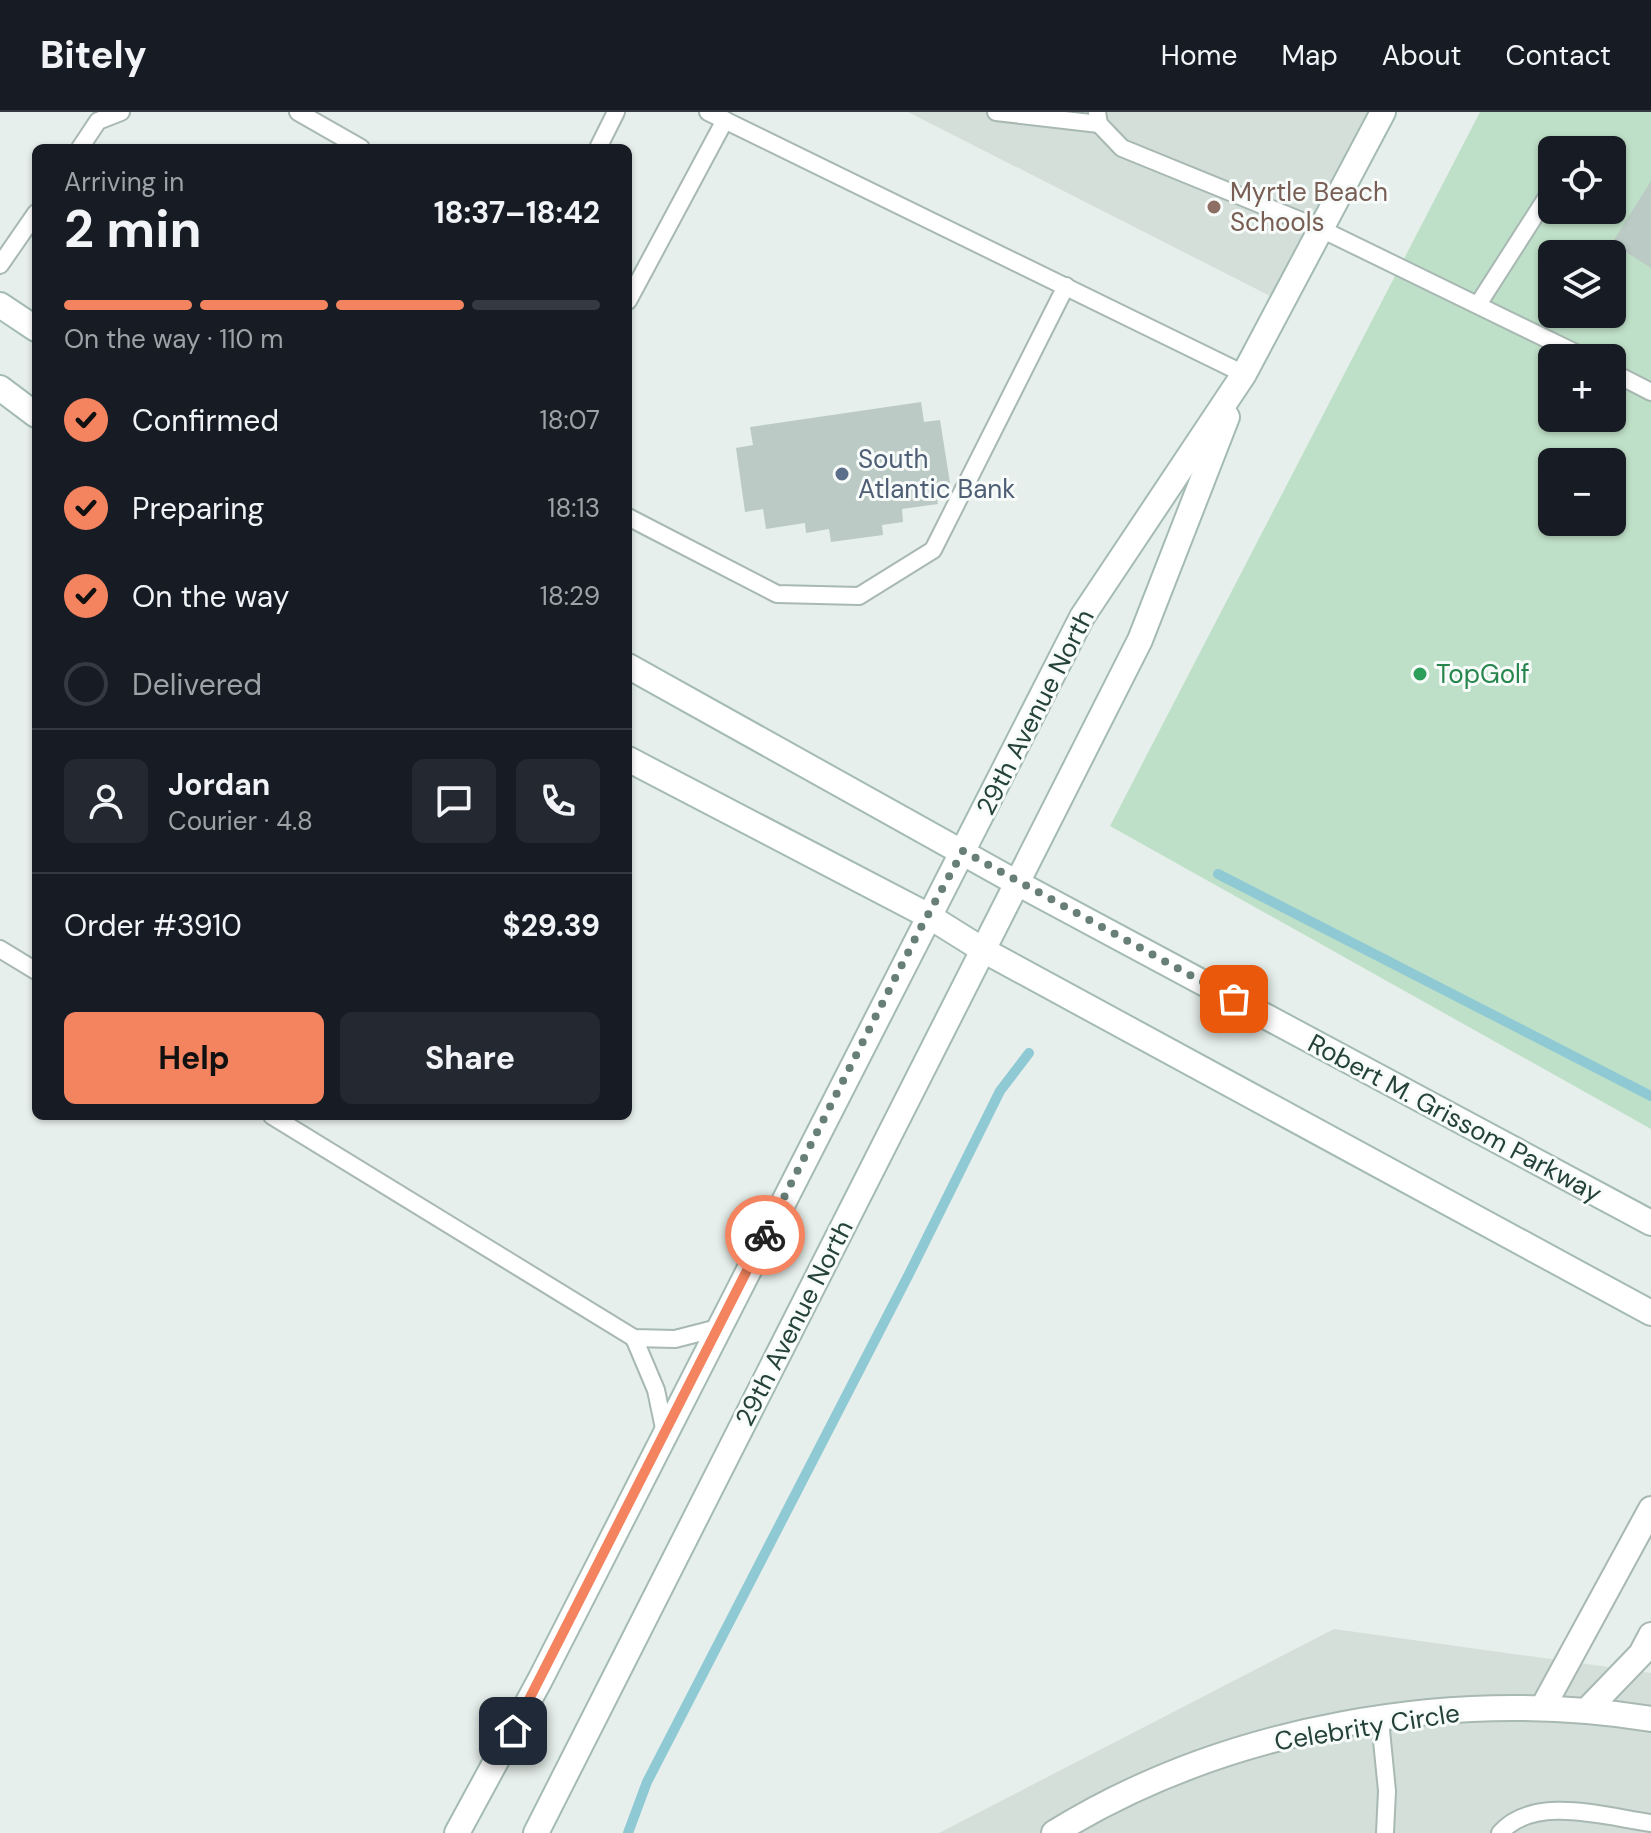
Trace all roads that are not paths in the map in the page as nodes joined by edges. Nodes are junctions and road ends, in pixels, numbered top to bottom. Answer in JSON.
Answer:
{"nodes":[{"id":1,"x":121,"y":112,"type":"edge"},
{"id":2,"x":298,"y":112,"type":"edge"},
{"id":3,"x":616,"y":112,"type":"edge"},
{"id":4,"x":708,"y":112,"type":"edge"},
{"id":5,"x":996,"y":112,"type":"edge"},
{"id":6,"x":1383,"y":112,"type":"edge"},
{"id":7,"x":1098,"y":118,"type":"edge"},
{"id":8,"x":725,"y":120,"type":"junction"},
{"id":9,"x":83,"y":144,"type":"edge"},
{"id":10,"x":354,"y":144,"type":"edge"},
{"id":11,"x":600,"y":144,"type":"edge"},
{"id":12,"x":1538,"y":211,"type":"edge"},
{"id":13,"x":32,"y":219,"type":"edge"},
{"id":14,"x":1321,"y":229,"type":"junction"},
{"id":15,"x":0,"y":265,"type":"edge"},
{"id":16,"x":1066,"y":286,"type":"junction"},
{"id":17,"x":632,"y":294,"type":"edge"},
{"id":18,"x":1479,"y":303,"type":"junction"},
{"id":19,"x":0,"y":305,"type":"edge"},
{"id":20,"x":32,"y":326,"type":"edge"},
{"id":21,"x":1559,"y":344,"type":"edge"},
{"id":22,"x":1244,"y":374,"type":"junction"},
{"id":23,"x":1626,"y":379,"type":"edge"},
{"id":24,"x":0,"y":388,"type":"edge"},
{"id":25,"x":1651,"y":392,"type":"edge"},
{"id":26,"x":32,"y":412,"type":"edge"},
{"id":27,"x":632,"y":519,"type":"edge"},
{"id":28,"x":632,"y":668,"type":"edge"},
{"id":29,"x":632,"y":761,"type":"edge"},
{"id":30,"x":963,"y":851,"type":"junction"},
{"id":31,"x":1017,"y":883,"type":"junction"},
{"id":32,"x":927,"y":915,"type":"junction"},
{"id":33,"x":0,"y":949,"type":"edge"},
{"id":34,"x":983,"y":950,"type":"junction"},
{"id":35,"x":32,"y":969,"type":"edge"},
{"id":36,"x":279,"y":1120,"type":"edge"},
{"id":37,"x":1651,"y":1223,"type":"edge"},
{"id":38,"x":1651,"y":1313,"type":"edge"},
{"id":39,"x":718,"y":1328,"type":"junction"},
{"id":40,"x":634,"y":1338,"type":"junction"},
{"id":41,"x":665,"y":1433,"type":"junction"},
{"id":42,"x":1651,"y":1509,"type":"edge"},
{"id":43,"x":1651,"y":1635,"type":"edge"},
{"id":44,"x":1543,"y":1707,"type":"junction"},
{"id":45,"x":1588,"y":1709,"type":"junction"},
{"id":46,"x":1651,"y":1719,"type":"edge"},
{"id":47,"x":1380,"y":1720,"type":"junction"},
{"id":48,"x":1651,"y":1823,"type":"edge"},
{"id":49,"x":457,"y":1833,"type":"edge"},
{"id":50,"x":536,"y":1833,"type":"edge"},
{"id":51,"x":1054,"y":1833,"type":"edge"},
{"id":52,"x":1385,"y":1833,"type":"edge"},
{"id":53,"x":1500,"y":1833,"type":"edge"}],
"edges":[{"from":1,"to":9,"type":"lane"},
{"from":2,"to":10,"type":"lane"},
{"from":3,"to":11,"type":"lane"},
{"from":4,"to":8,"type":"lane"},
{"from":5,"to":7,"type":"lane"},
{"from":6,"to":14,"type":"main road","name":"29th Avenue North"},
{"from":7,"to":14,"type":"lane"},
{"from":8,"to":16,"type":"lane"},
{"from":8,"to":17,"type":"lane"},
{"from":12,"to":18,"type":"lane"},
{"from":13,"to":15,"type":"lane"},
{"from":14,"to":18,"type":"lane"},
{"from":14,"to":22,"type":"main road","name":"29th Avenue North"},
{"from":16,"to":22,"type":"lane"},
{"from":16,"to":27,"type":"lane"},
{"from":18,"to":21,"type":"lane"},
{"from":19,"to":20,"type":"main road"},
{"from":22,"to":30,"type":"main road","name":"29th Avenue North"},
{"from":22,"to":31,"type":"main road","name":"29th Avenue North"},
{"from":23,"to":25,"type":"lane"},
{"from":24,"to":26,"type":"main road"},
{"from":28,"to":30,"type":"main road","name":"Robert M. Grissom Parkway"},
{"from":29,"to":32,"type":"main road"},
{"from":30,"to":31,"type":"main road","name":"Robert M. Grissom Parkway"},
{"from":30,"to":32,"type":"main road","name":"29th Avenue North"},
{"from":31,"to":34,"type":"main road","name":"29th Avenue North"},
{"from":31,"to":37,"type":"main road","name":"Robert M. Grissom Parkway"},
{"from":32,"to":34,"type":"main road"},
{"from":32,"to":39,"type":"main road","name":"29th Avenue North"},
{"from":33,"to":35,"type":"lane"},
{"from":34,"to":38,"type":"main road"},
{"from":34,"to":50,"type":"main road","name":"29th Avenue North"},
{"from":36,"to":40,"type":"lane"},
{"from":39,"to":40,"type":"lane"},
{"from":39,"to":41,"type":"main road","name":"29th Avenue North"},
{"from":40,"to":41,"type":"lane"},
{"from":41,"to":49,"type":"main road","name":"29th Avenue North"},
{"from":42,"to":44,"type":"main road"},
{"from":43,"to":45,"type":"main road"},
{"from":44,"to":45,"type":"main road","name":"Celebrity Circle"},
{"from":44,"to":47,"type":"main road","name":"Celebrity Circle"},
{"from":45,"to":46,"type":"main road","name":"Celebrity Circle"},
{"from":47,"to":51,"type":"main road","name":"Celebrity Circle"},
{"from":47,"to":52,"type":"lane"},
{"from":48,"to":53,"type":"lane"}]}
